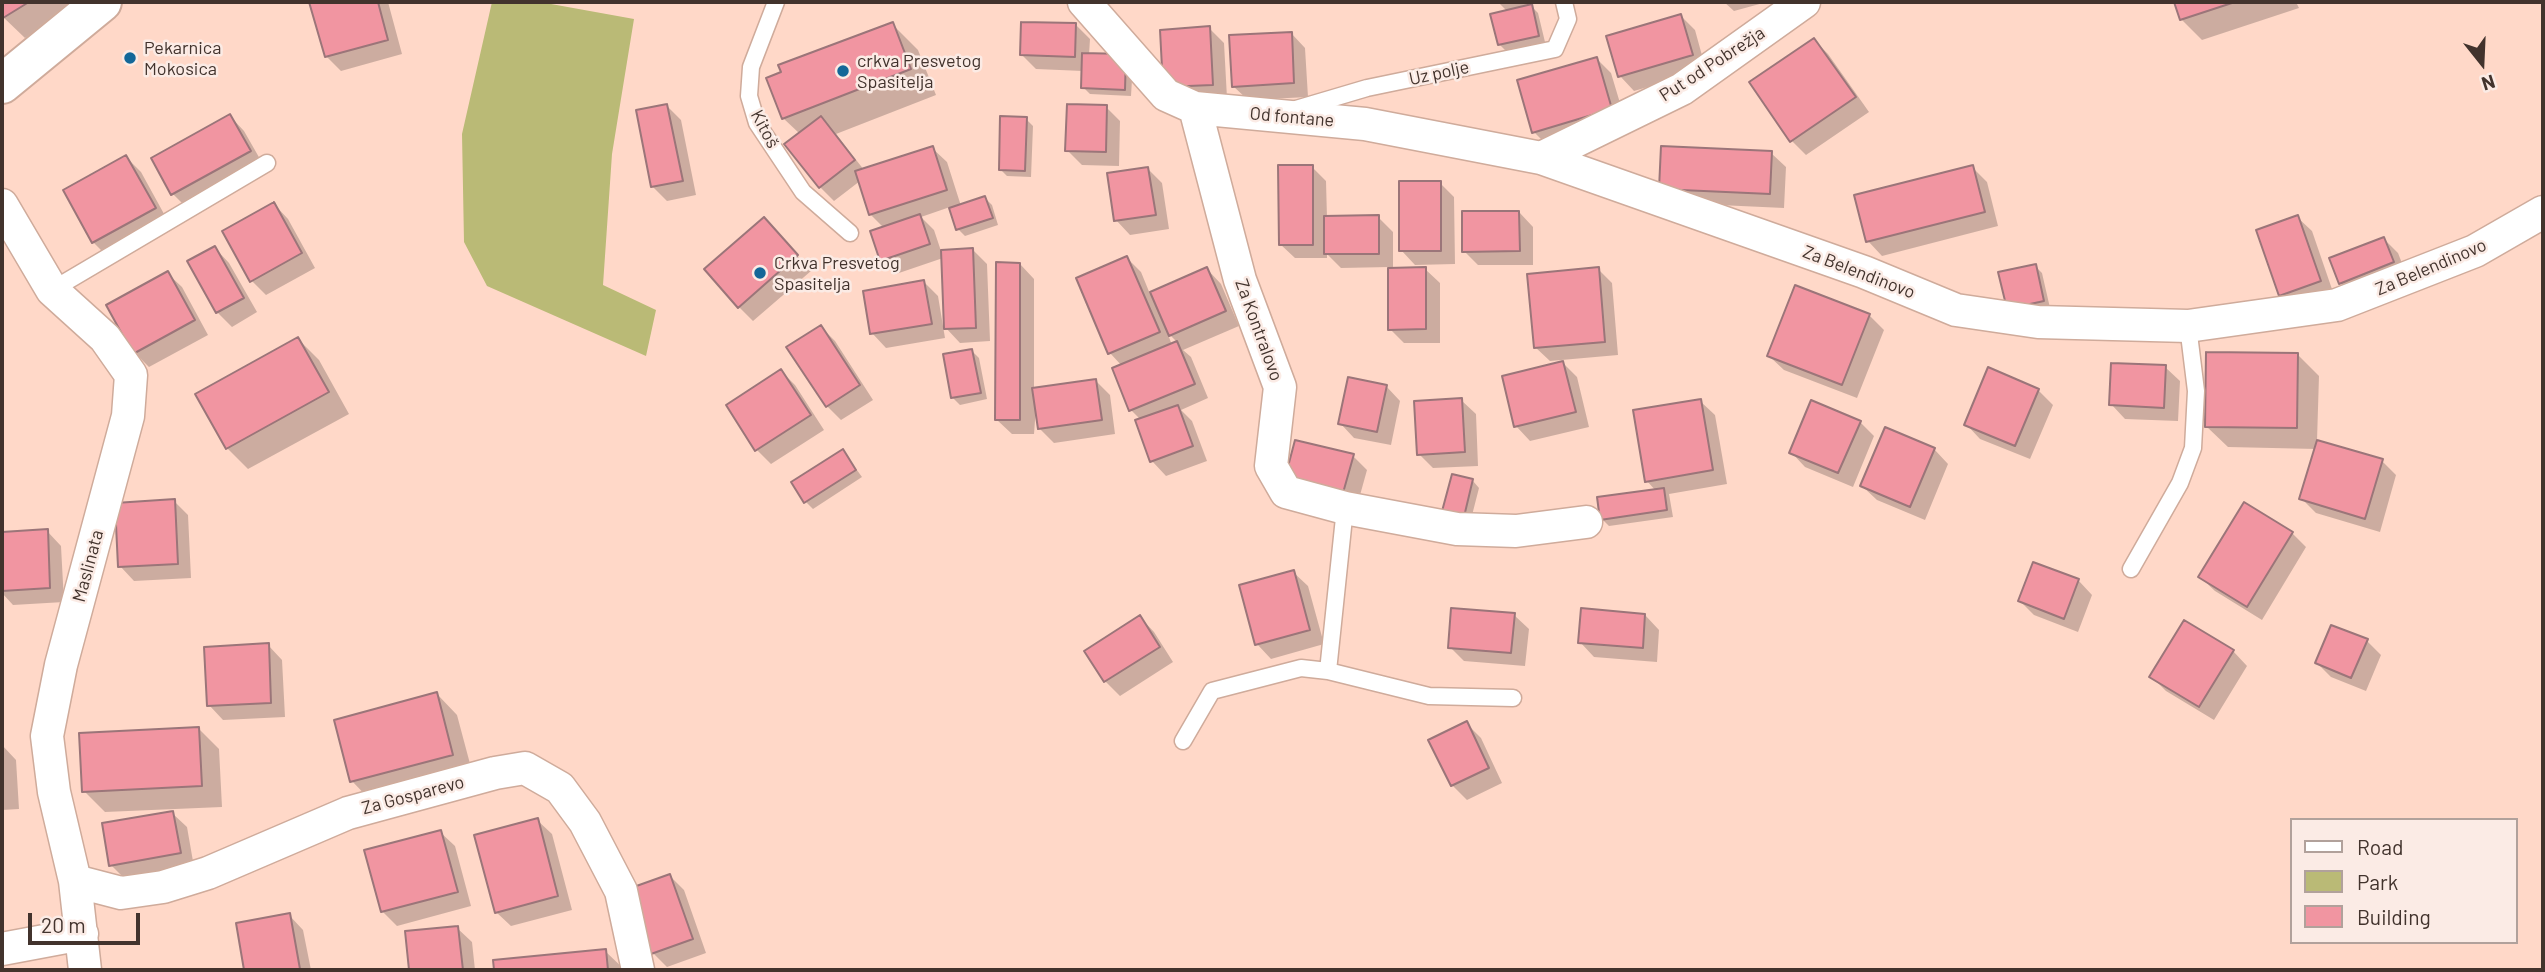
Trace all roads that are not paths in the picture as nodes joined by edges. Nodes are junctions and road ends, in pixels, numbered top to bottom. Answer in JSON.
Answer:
{"nodes":[{"id":1,"x":102,"y":2,"type":"edge"},
{"id":2,"x":776,"y":2,"type":"edge"},
{"id":3,"x":1084,"y":2,"type":"edge"},
{"id":4,"x":1564,"y":2,"type":"edge"},
{"id":5,"x":1804,"y":2,"type":"edge"},
{"id":6,"x":2,"y":84,"type":"edge"},
{"id":7,"x":1195,"y":108,"type":"junction"},
{"id":8,"x":1277,"y":115,"type":"junction"},
{"id":9,"x":1541,"y":158,"type":"junction"},
{"id":10,"x":268,"y":163,"type":"dead end"},
{"id":11,"x":2,"y":205,"type":"edge"},
{"id":12,"x":2543,"y":212,"type":"edge"},
{"id":13,"x":850,"y":233,"type":"dead end"},
{"id":14,"x":51,"y":290,"type":"junction"},
{"id":15,"x":2188,"y":326,"type":"junction"},
{"id":16,"x":1345,"y":508,"type":"junction"},
{"id":17,"x":1586,"y":522,"type":"dead end"},
{"id":18,"x":2131,"y":569,"type":"dead end"},
{"id":19,"x":1328,"y":671,"type":"junction"},
{"id":20,"x":1513,"y":698,"type":"dead end"},
{"id":21,"x":1183,"y":741,"type":"dead end"},
{"id":22,"x":75,"y":881,"type":"junction"},
{"id":23,"x":82,"y":934,"type":"junction"},
{"id":24,"x":2,"y":949,"type":"edge"},
{"id":25,"x":85,"y":970,"type":"edge"},
{"id":26,"x":639,"y":970,"type":"edge"}],
"edges":[{"from":1,"to":6,"type":"main road"},
{"from":2,"to":13,"type":"lane","name":"Kitoš"},
{"from":3,"to":7,"type":"street","name":"Od fontane"},
{"from":4,"to":8,"type":"lane","name":"Uz polje"},
{"from":5,"to":9,"type":"street","name":"Put od Pobrežja"},
{"from":7,"to":8,"type":"street","name":"Od fontane"},
{"from":7,"to":16,"type":"street","name":"Za Kontralovo"},
{"from":8,"to":9,"type":"street","name":"Od fontane"},
{"from":9,"to":15,"type":"street","name":"Za Belendinovo"},
{"from":10,"to":14,"type":"lane"},
{"from":11,"to":14,"type":"street","name":"Maslinata"},
{"from":12,"to":15,"type":"street","name":"Za Belendinovo"},
{"from":14,"to":22,"type":"street","name":"Maslinata"},
{"from":15,"to":18,"type":"lane"},
{"from":16,"to":17,"type":"street","name":"Za Kontralovo"},
{"from":16,"to":19,"type":"lane"},
{"from":19,"to":20,"type":"lane"},
{"from":19,"to":21,"type":"lane"},
{"from":22,"to":23,"type":"street","name":"Maslinata"},
{"from":22,"to":26,"type":"street","name":"Za Gosparevo"},
{"from":23,"to":24,"type":"street"},
{"from":23,"to":25,"type":"street","name":"Maslinata"}]}
